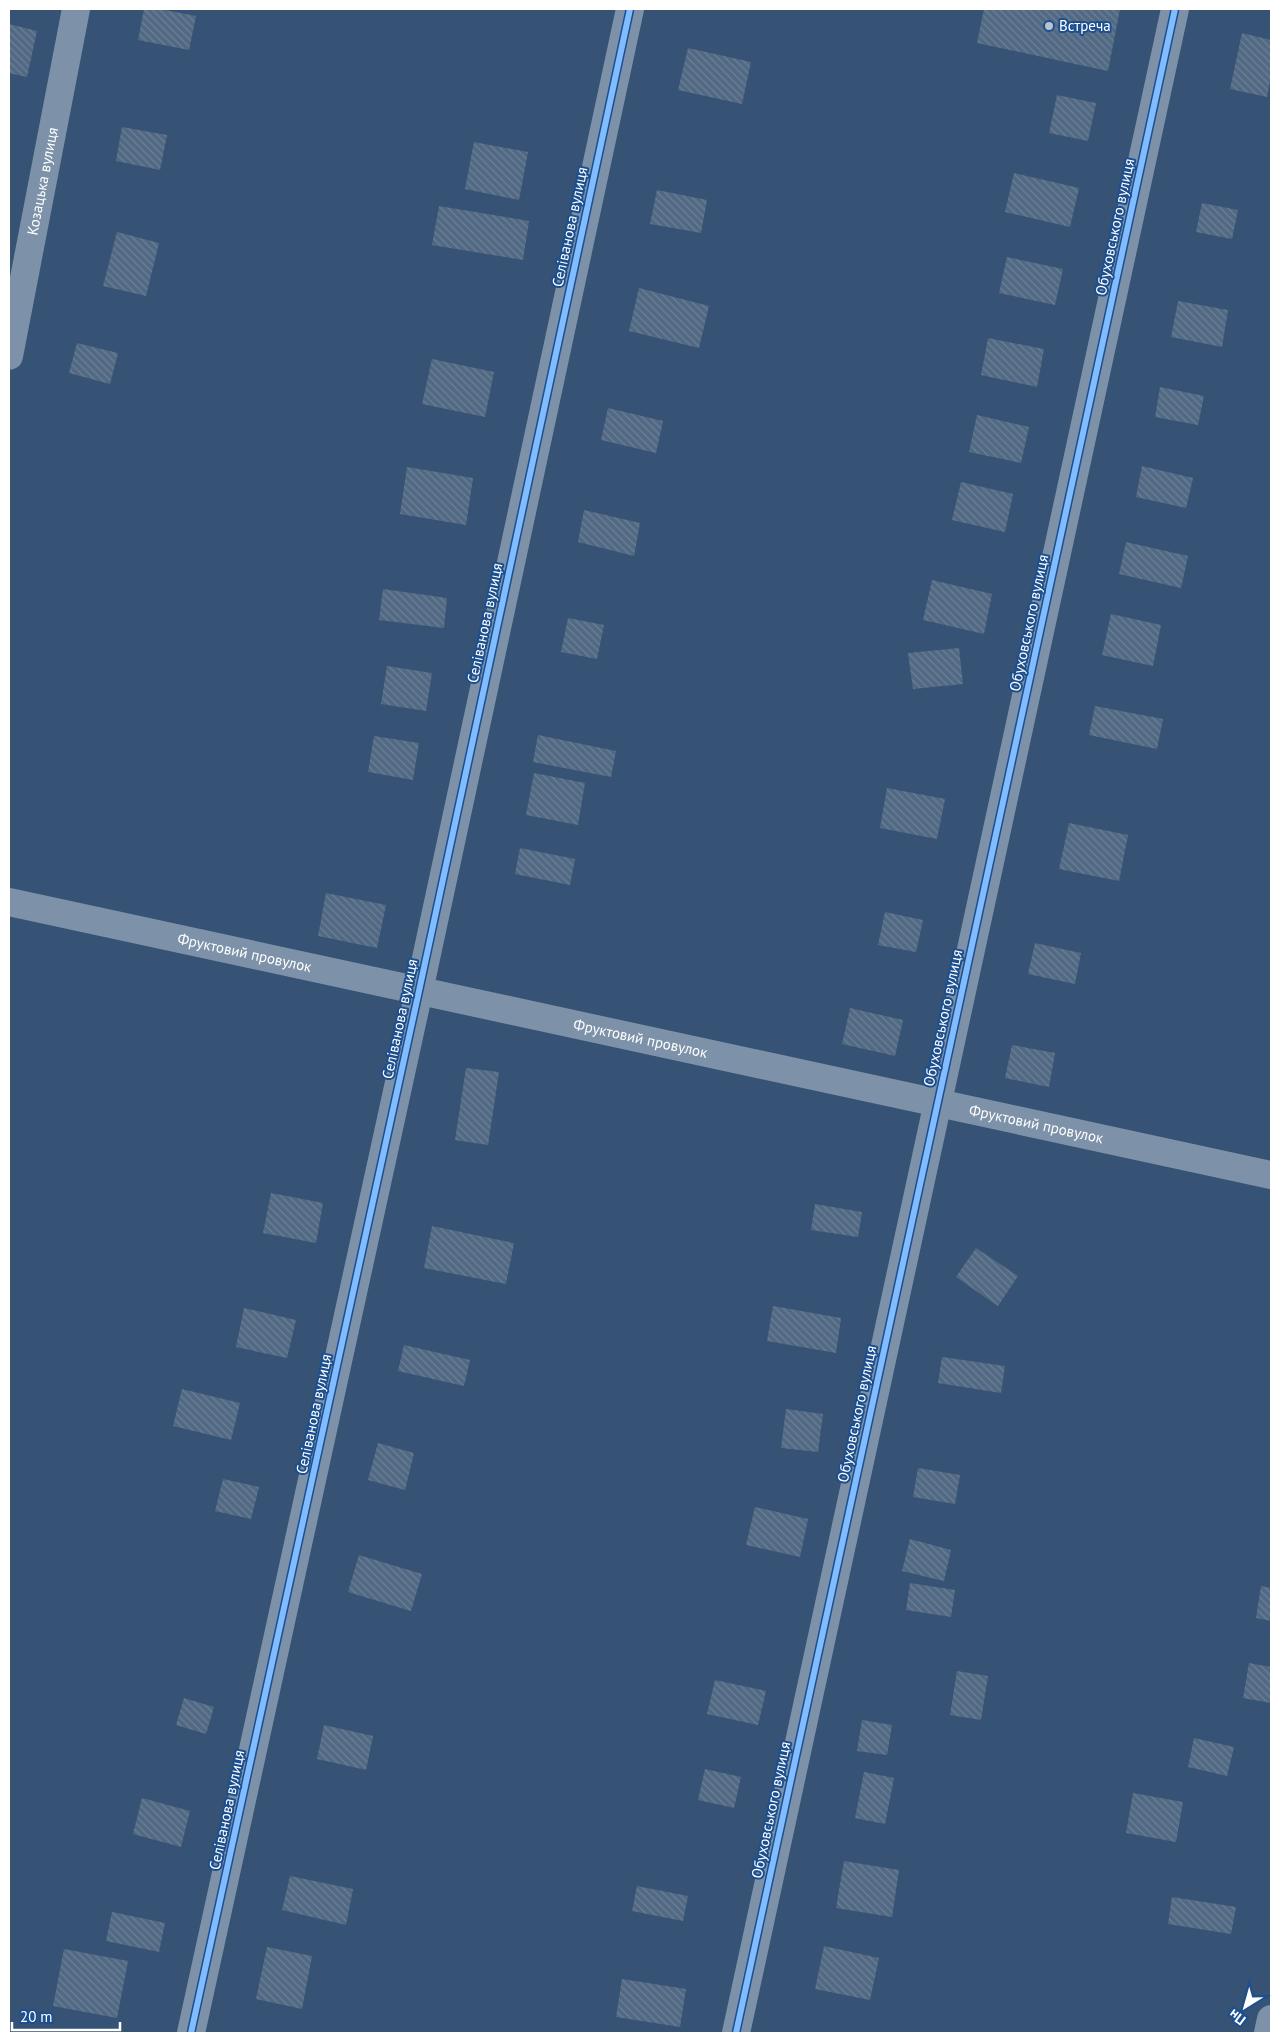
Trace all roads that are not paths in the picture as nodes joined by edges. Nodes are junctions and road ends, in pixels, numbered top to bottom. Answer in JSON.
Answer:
{"nodes":[{"id":1,"x":76,"y":9,"type":"edge"},
{"id":2,"x":630,"y":9,"type":"edge"},
{"id":3,"x":1175,"y":9,"type":"edge"},
{"id":4,"x":9,"y":356,"type":"edge"},
{"id":5,"x":9,"y":902,"type":"edge"},
{"id":6,"x":419,"y":991,"type":"junction"},
{"id":7,"x":937,"y":1104,"type":"junction"},
{"id":8,"x":1271,"y":1175,"type":"edge"},
{"id":9,"x":1271,"y":2019,"type":"edge"},
{"id":10,"x":191,"y":2033,"type":"edge"},
{"id":11,"x":736,"y":2033,"type":"edge"},
{"id":12,"x":1268,"y":2033,"type":"edge"}],
"edges":[{"from":1,"to":4,"type":"street","name":"Козацька вулиця"},
{"from":2,"to":6,"type":"street","name":"Селіванова вулиця"},
{"from":3,"to":7,"type":"street","name":"Обуховського вулиця"},
{"from":5,"to":6,"type":"street","name":"Фруктовий провулок"},
{"from":6,"to":7,"type":"street","name":"Фруктовий провулок"},
{"from":6,"to":10,"type":"street","name":"Селіванова вулиця"},
{"from":7,"to":8,"type":"street","name":"Фруктовий провулок"},
{"from":7,"to":11,"type":"street","name":"Обуховського вулиця"},
{"from":9,"to":12,"type":"street"}]}
